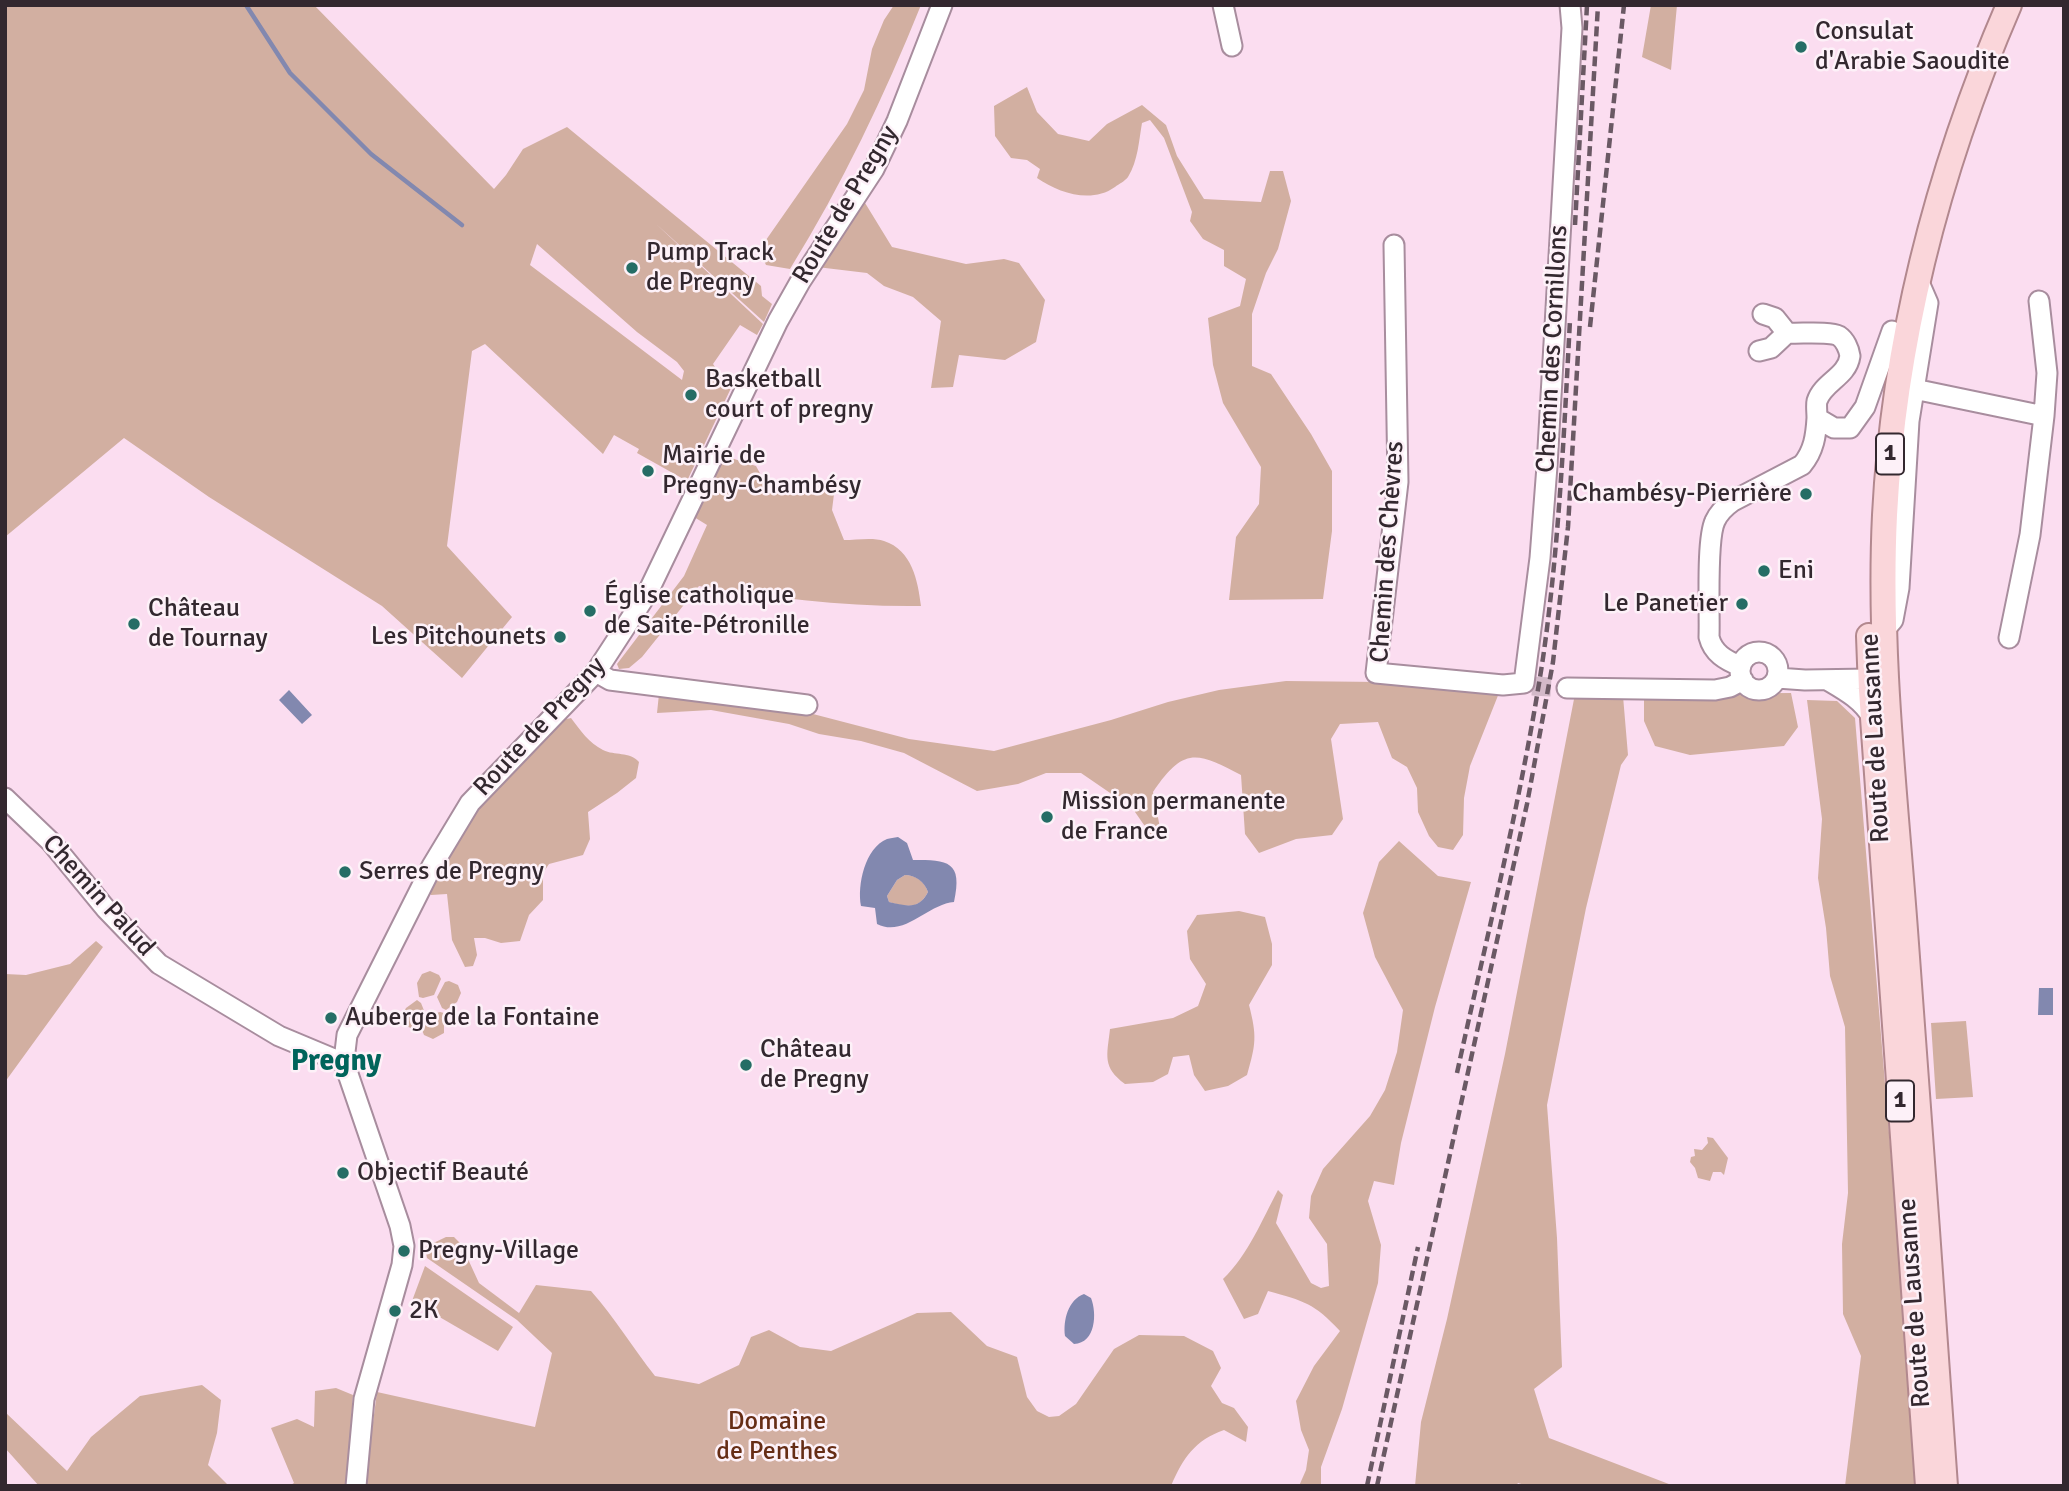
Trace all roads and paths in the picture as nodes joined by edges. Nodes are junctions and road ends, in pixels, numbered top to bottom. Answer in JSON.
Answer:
{"nodes":[{"id":1,"x":943,"y":5,"type":"edge"},
{"id":2,"x":1223,"y":5,"type":"edge"},
{"id":3,"x":1570,"y":5,"type":"edge"},
{"id":4,"x":1991,"y":5,"type":"edge"},
{"id":5,"x":2009,"y":5,"type":"edge"},
{"id":6,"x":1233,"y":46,"type":"dead end"},
{"id":7,"x":1394,"y":245,"type":"dead end"},
{"id":8,"x":1918,"y":280,"type":"junction"},
{"id":9,"x":2039,"y":301,"type":"dead end"},
{"id":10,"x":1763,"y":314,"type":"dead end"},
{"id":11,"x":1892,"y":331,"type":"junction"},
{"id":12,"x":1787,"y":333,"type":"junction"},
{"id":13,"x":1759,"y":351,"type":"dead end"},
{"id":14,"x":1913,"y":390,"type":"junction"},
{"id":15,"x":2044,"y":416,"type":"junction"},
{"id":16,"x":1817,"y":418,"type":"junction"},
{"id":17,"x":1884,"y":631,"type":"junction"},
{"id":18,"x":2009,"y":638,"type":"dead end"},
{"id":19,"x":596,"y":672,"type":"junction"},
{"id":20,"x":1741,"y":673,"type":"junction"},
{"id":21,"x":1777,"y":678,"type":"junction"},
{"id":22,"x":1879,"y":678,"type":"junction"},
{"id":23,"x":1828,"y":680,"type":"junction"},
{"id":24,"x":1528,"y":684,"type":"joint"},
{"id":25,"x":1567,"y":688,"type":"tunnel mouth"},
{"id":26,"x":807,"y":705,"type":"dead end"},
{"id":27,"x":1872,"y":717,"type":"junction"},
{"id":28,"x":5,"y":798,"type":"edge"},
{"id":29,"x":345,"y":1060,"type":"junction"},
{"id":30,"x":356,"y":1486,"type":"edge"},
{"id":31,"x":1928,"y":1486,"type":"edge"},
{"id":32,"x":1945,"y":1486,"type":"edge"}],
"edges":[{"from":1,"to":19,"type":"street","name":"Route de Pregny"},
{"from":2,"to":6,"type":"street"},
{"from":3,"to":24,"type":"street","name":"Chemin des Cornillons"},
{"from":4,"to":11,"type":"main road","name":"Route de Lausanne","number":"1"},
{"from":5,"to":8,"type":"main road","name":"Route de Lausanne","number":"1"},
{"from":7,"to":24,"type":"street","name":"Chemin des Chèvres"},
{"from":8,"to":14,"type":"street","name":"Route de Lausanne"},
{"from":8,"to":17,"type":"main road","name":"Route de Lausanne","number":"1"},
{"from":9,"to":15,"type":"street"},
{"from":10,"to":12,"type":"street"},
{"from":11,"to":16,"type":"street"},
{"from":11,"to":22,"type":"main road","name":"Route de Lausanne","number":"1"},
{"from":12,"to":13,"type":"street"},
{"from":12,"to":16,"type":"street"},
{"from":14,"to":15,"type":"street"},
{"from":14,"to":17,"type":"street","name":"Route de Lausanne"},
{"from":15,"to":18,"type":"street"},
{"from":16,"to":20,"type":"street"},
{"from":17,"to":22,"type":"main road","name":"Route de Lausanne","number":"1"},
{"from":19,"to":26,"type":"street"},
{"from":19,"to":29,"type":"street","name":"Route de Pregny"},
{"from":20,"to":21,"type":"street"},
{"from":20,"to":21,"type":"street"},
{"from":20,"to":25,"type":"street"},
{"from":21,"to":23,"type":"street"},
{"from":22,"to":23,"type":"street"},
{"from":22,"to":27,"type":"main road","name":"Route de Lausanne","number":"1"},
{"from":22,"to":32,"type":"main road","name":"Route de Lausanne","number":"1"},
{"from":23,"to":27,"type":"street"},
{"from":27,"to":31,"type":"main road","name":"Route de Lausanne","number":"1"},
{"from":28,"to":29,"type":"street","name":"Chemin Palud"},
{"from":29,"to":30,"type":"street","name":"Route de Pregny"}]}
